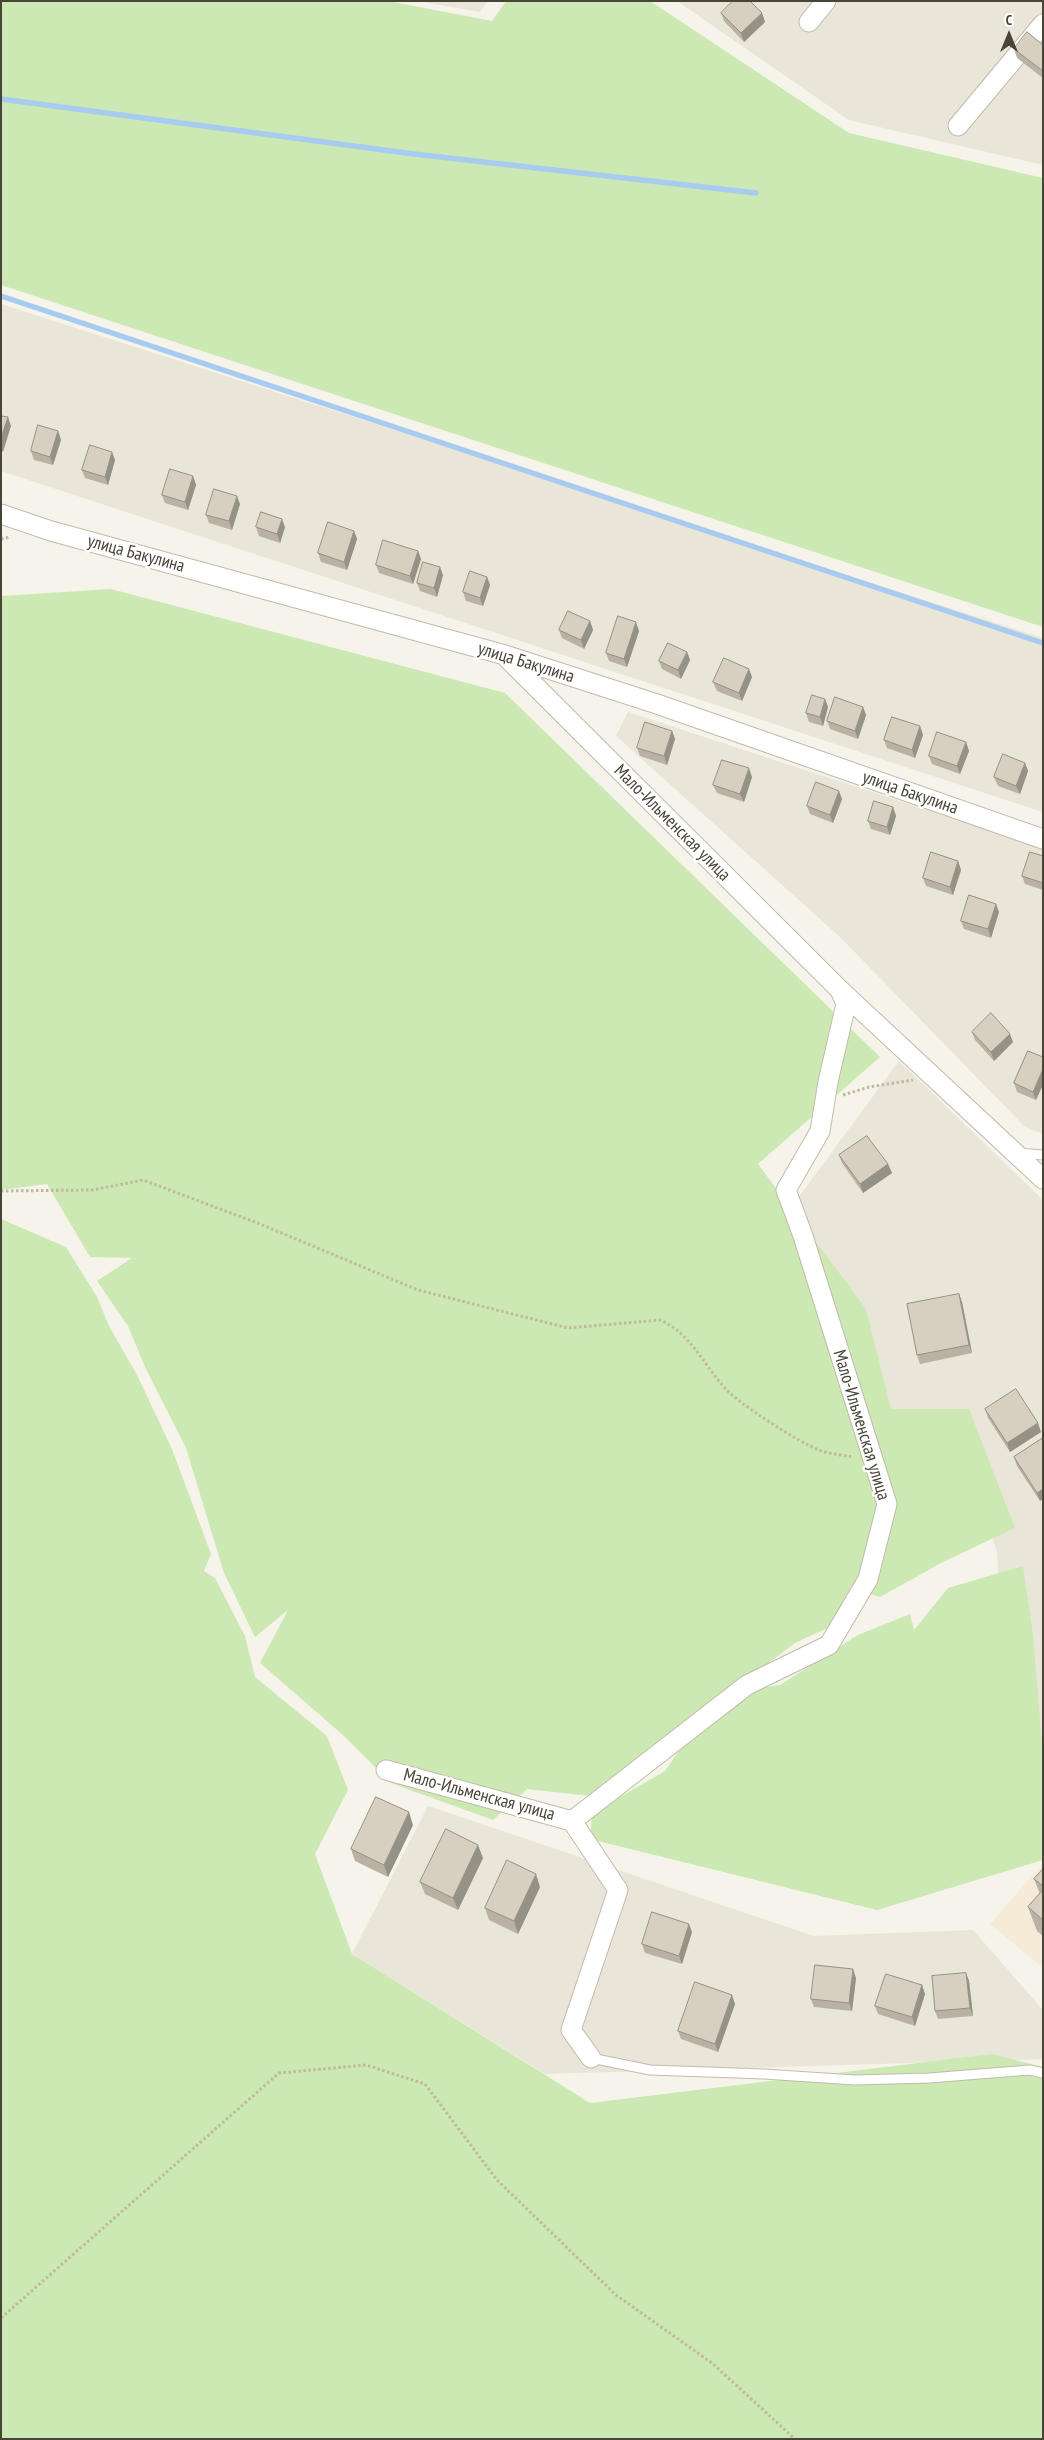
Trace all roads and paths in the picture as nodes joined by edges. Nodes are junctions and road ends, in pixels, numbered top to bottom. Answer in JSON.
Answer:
{"nodes":[{"id":1,"x":826,"y":1,"type":"edge"},
{"id":2,"x":809,"y":22,"type":"dead end"},
{"id":3,"x":1043,"y":24,"type":"edge"},
{"id":4,"x":958,"y":126,"type":"dead end"},
{"id":5,"x":1,"y":514,"type":"edge"},
{"id":6,"x":505,"y":655,"type":"junction"},
{"id":7,"x":1043,"y":839,"type":"edge"},
{"id":8,"x":840,"y":990,"type":"junction"},
{"id":9,"x":934,"y":1077,"type":"junction"},
{"id":10,"x":826,"y":1100,"type":"junction"},
{"id":11,"x":1016,"y":1152,"type":"junction"},
{"id":12,"x":1043,"y":1155,"type":"edge"},
{"id":13,"x":1043,"y":1179,"type":"edge"},
{"id":14,"x":1,"y":1191,"type":"edge"},
{"id":15,"x":874,"y":1461,"type":"junction"},
{"id":16,"x":386,"y":1770,"type":"dead end"},
{"id":17,"x":572,"y":1821,"type":"junction"},
{"id":18,"x":591,"y":2058,"type":"joint"},
{"id":19,"x":1043,"y":2073,"type":"edge"},
{"id":20,"x":1,"y":2318,"type":"edge"},
{"id":21,"x":795,"y":2439,"type":"edge"}],
"edges":[{"from":1,"to":2,"type":"street"},
{"from":3,"to":4,"type":"street"},
{"from":5,"to":6,"type":"street","name":"улица Бакулина"},
{"from":6,"to":7,"type":"street","name":"улица Бакулина"},
{"from":6,"to":8,"type":"street","name":"Мало-Ильменская улица"},
{"from":8,"to":9,"type":"street","name":"Мало-Ильменская улица"},
{"from":8,"to":10,"type":"street","name":"Мало-Ильменская улица"},
{"from":9,"to":10,"type":"path"},
{"from":9,"to":11,"type":"street","name":"Мало-Ильменская улица"},
{"from":10,"to":15,"type":"street","name":"Мало-Ильменская улица"},
{"from":11,"to":12,"type":"lane"},
{"from":11,"to":13,"type":"street","name":"Мало-Ильменская улица"},
{"from":14,"to":15,"type":"path"},
{"from":15,"to":17,"type":"street","name":"Мало-Ильменская улица"},
{"from":16,"to":17,"type":"street","name":"Мало-Ильменская улица"},
{"from":17,"to":18,"type":"street","name":"Мало-Ильменская улица"},
{"from":18,"to":19,"type":"lane"},
{"from":20,"to":21,"type":"path"}]}
